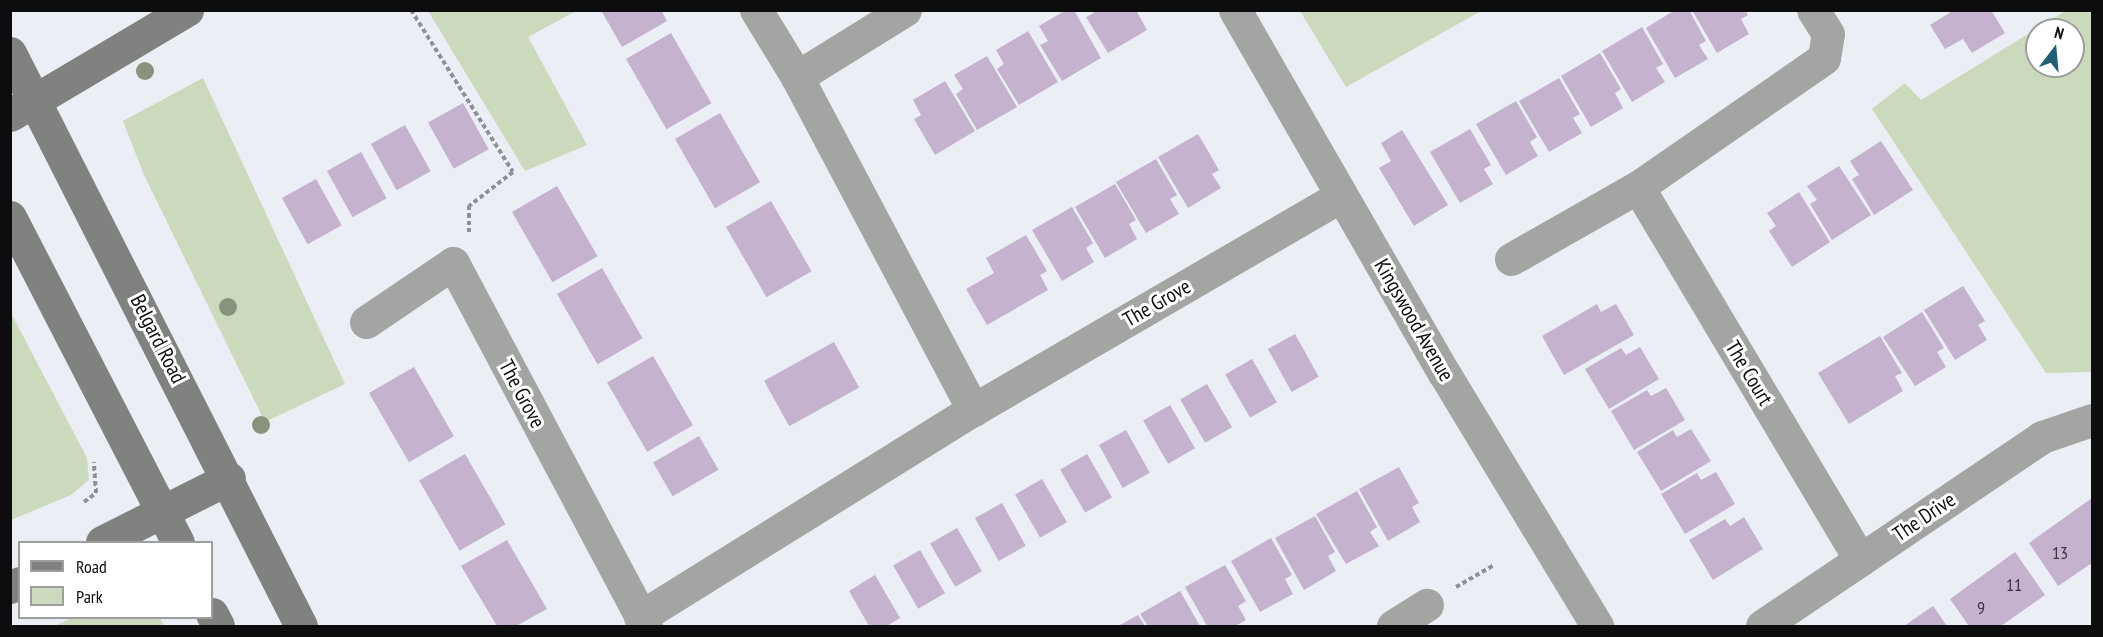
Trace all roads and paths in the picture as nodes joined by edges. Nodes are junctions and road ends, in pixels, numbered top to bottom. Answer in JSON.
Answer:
{"nodes":[{"id":1,"x":187,"y":10,"type":"edge"},
{"id":2,"x":411,"y":10,"type":"edge"},
{"id":3,"x":756,"y":10,"type":"edge"},
{"id":4,"x":905,"y":10,"type":"edge"},
{"id":5,"x":1235,"y":10,"type":"edge"},
{"id":6,"x":1814,"y":10,"type":"edge"},
{"id":7,"x":10,"y":53,"type":"edge"},
{"id":8,"x":797,"y":77,"type":"junction"},
{"id":9,"x":23,"y":108,"type":"edge"},
{"id":10,"x":1638,"y":187,"type":"junction"},
{"id":11,"x":1340,"y":196,"type":"junction"},
{"id":12,"x":10,"y":217,"type":"edge"},
{"id":13,"x":472,"y":239,"type":"dead end"},
{"id":14,"x":1511,"y":259,"type":"dead end"},
{"id":15,"x":366,"y":322,"type":"dead end"},
{"id":16,"x":973,"y":410,"type":"junction"},
{"id":17,"x":2092,"y":420,"type":"edge"},
{"id":18,"x":229,"y":478,"type":"junction"},
{"id":19,"x":163,"y":512,"type":"junction"},
{"id":20,"x":106,"y":541,"type":"edge"},
{"id":21,"x":177,"y":541,"type":"edge"},
{"id":22,"x":1860,"y":560,"type":"junction"},
{"id":23,"x":1494,"y":565,"type":"dead end"},
{"id":24,"x":1439,"y":598,"type":"joint"},
{"id":25,"x":643,"y":622,"type":"edge"},
{"id":26,"x":301,"y":627,"type":"edge"},
{"id":27,"x":1393,"y":627,"type":"edge"},
{"id":28,"x":1597,"y":627,"type":"edge"},
{"id":29,"x":1762,"y":627,"type":"edge"}],
"edges":[{"from":1,"to":9,"type":"main road"},
{"from":2,"to":13,"type":"path"},
{"from":3,"to":8,"type":"street"},
{"from":4,"to":8,"type":"street"},
{"from":5,"to":11,"type":"street","name":"Kingswood Avenue"},
{"from":6,"to":10,"type":"street"},
{"from":7,"to":9,"type":"main road","name":"Belgard Road"},
{"from":8,"to":16,"type":"street"},
{"from":9,"to":18,"type":"main road","name":"Belgard Road"},
{"from":10,"to":14,"type":"street"},
{"from":10,"to":22,"type":"street","name":"The Court"},
{"from":11,"to":16,"type":"street","name":"The Grove"},
{"from":11,"to":28,"type":"street","name":"Kingswood Avenue"},
{"from":12,"to":19,"type":"main road"},
{"from":15,"to":25,"type":"street","name":"The Grove"},
{"from":16,"to":25,"type":"street","name":"The Grove"},
{"from":17,"to":22,"type":"street","name":"The Drive"},
{"from":18,"to":19,"type":"main road"},
{"from":18,"to":26,"type":"main road","name":"Belgard Road"},
{"from":19,"to":20,"type":"main road"},
{"from":19,"to":21,"type":"main road"},
{"from":22,"to":29,"type":"street","name":"The Drive"},
{"from":23,"to":24,"type":"path"},
{"from":24,"to":27,"type":"street"}]}
